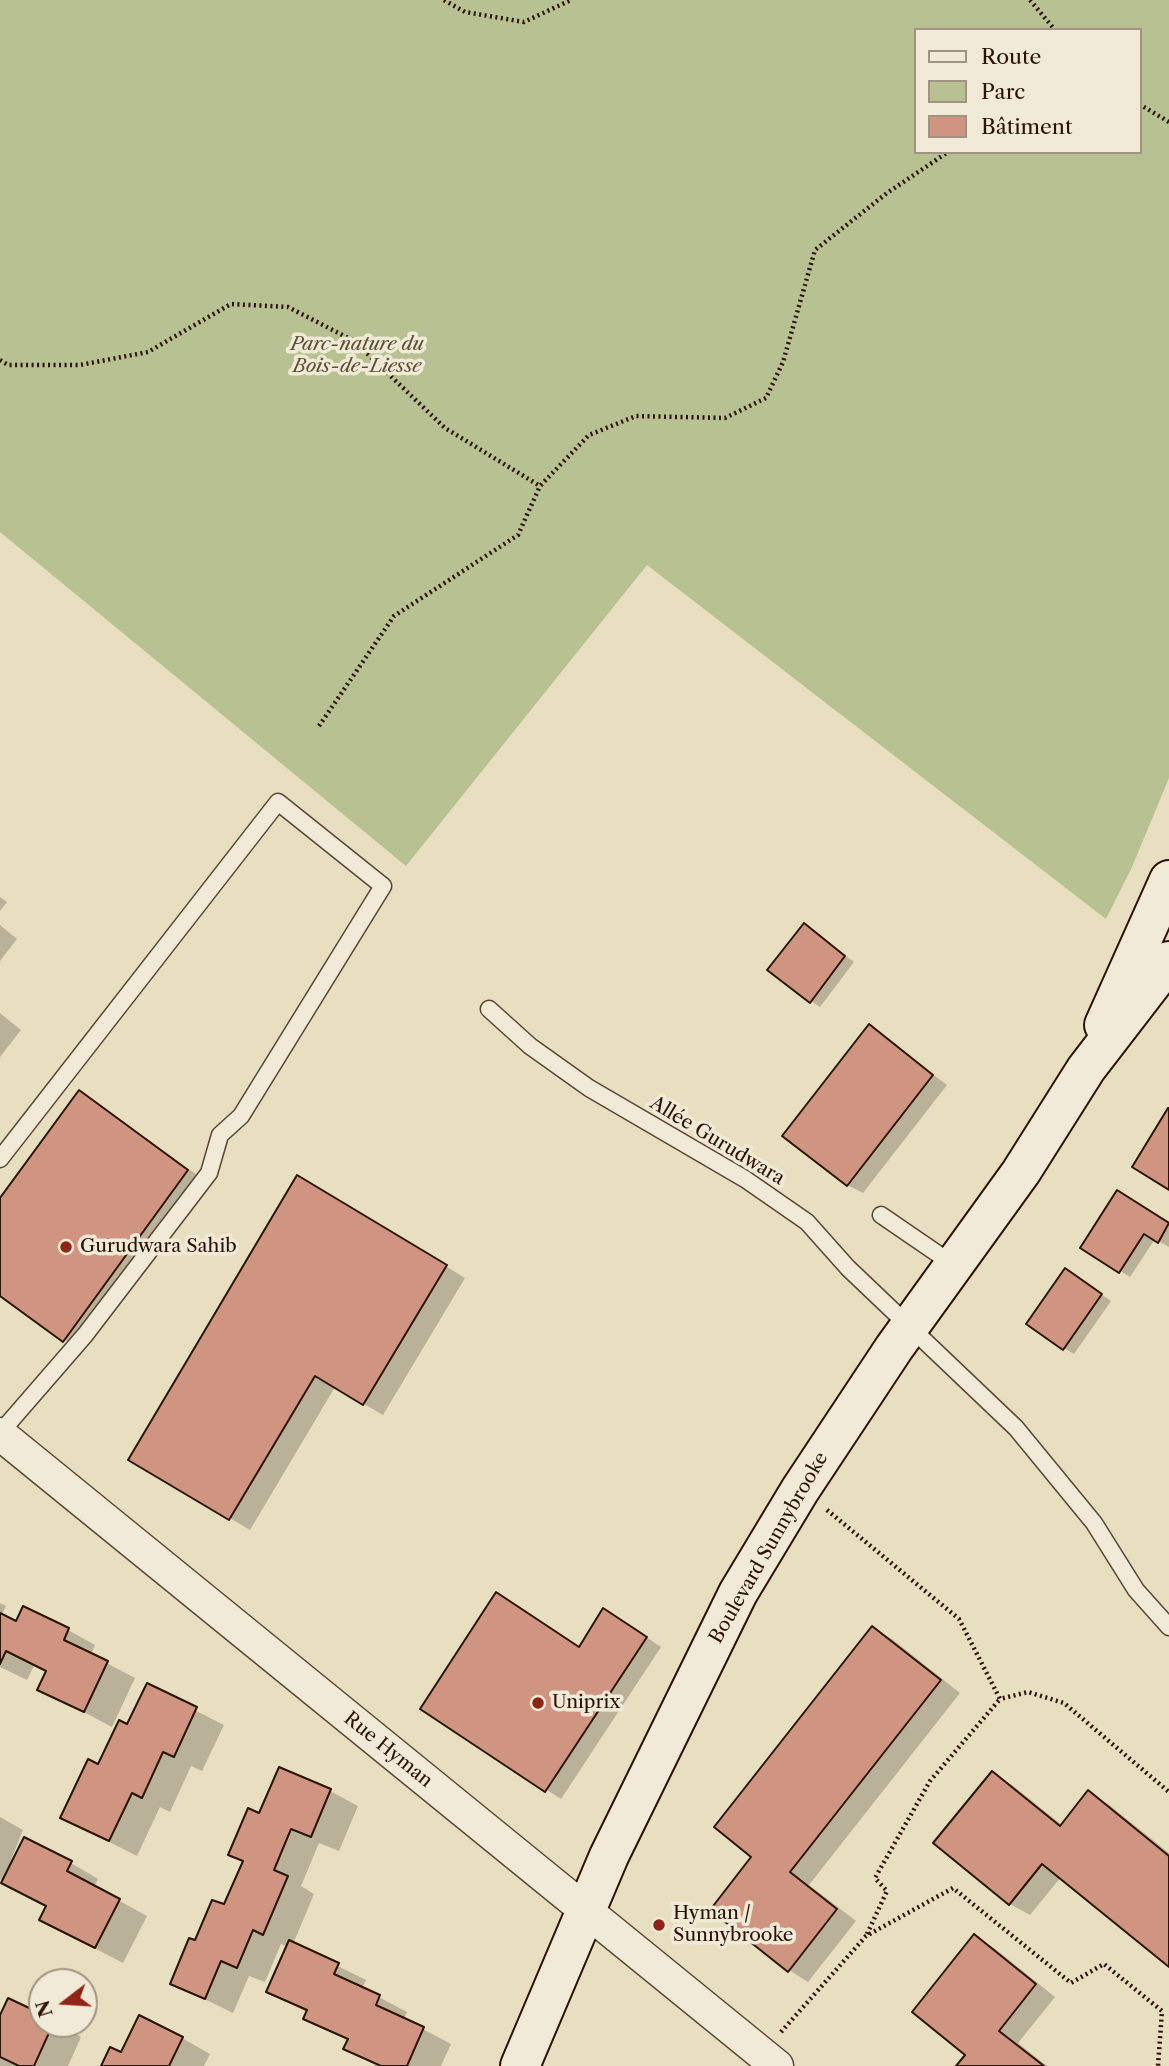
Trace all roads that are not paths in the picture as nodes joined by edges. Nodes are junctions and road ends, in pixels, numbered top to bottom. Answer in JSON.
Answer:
{"nodes":[{"id":1,"x":1165,"y":896,"type":"edge"},
{"id":2,"x":1169,"y":961,"type":"edge"},
{"id":3,"x":489,"y":1009,"type":"dead end"},
{"id":4,"x":1086,"y":1069,"type":"junction"},
{"id":5,"x":0,"y":1159,"type":"edge"},
{"id":6,"x":881,"y":1214,"type":"dead end"},
{"id":7,"x":954,"y":1265,"type":"junction"},
{"id":8,"x":909,"y":1326,"type":"junction"},
{"id":9,"x":0,"y":1434,"type":"edge"},
{"id":10,"x":1169,"y":1627,"type":"edge"},
{"id":11,"x":587,"y":1911,"type":"junction"},
{"id":12,"x":770,"y":2060,"type":"edge"},
{"id":13,"x":520,"y":2066,"type":"edge"}],
"edges":[{"from":1,"to":4,"type":"street","name":"Boulevard Sunnybrooke"},
{"from":2,"to":4,"type":"street","name":"Boulevard Sunnybrooke"},
{"from":3,"to":8,"type":"lane","name":"Allée Gurudwara"},
{"from":4,"to":7,"type":"street","name":"Boulevard Sunnybrooke"},
{"from":5,"to":9,"type":"lane"},
{"from":6,"to":7,"type":"lane"},
{"from":7,"to":8,"type":"street","name":"Boulevard Sunnybrooke"},
{"from":8,"to":10,"type":"lane","name":"Allée Gurudwara"},
{"from":8,"to":11,"type":"street","name":"Boulevard Sunnybrooke"},
{"from":9,"to":11,"type":"street","name":"Rue Hyman"},
{"from":11,"to":12,"type":"street","name":"Rue Hyman"},
{"from":11,"to":13,"type":"street","name":"Boulevard Sunnybrooke"}]}
